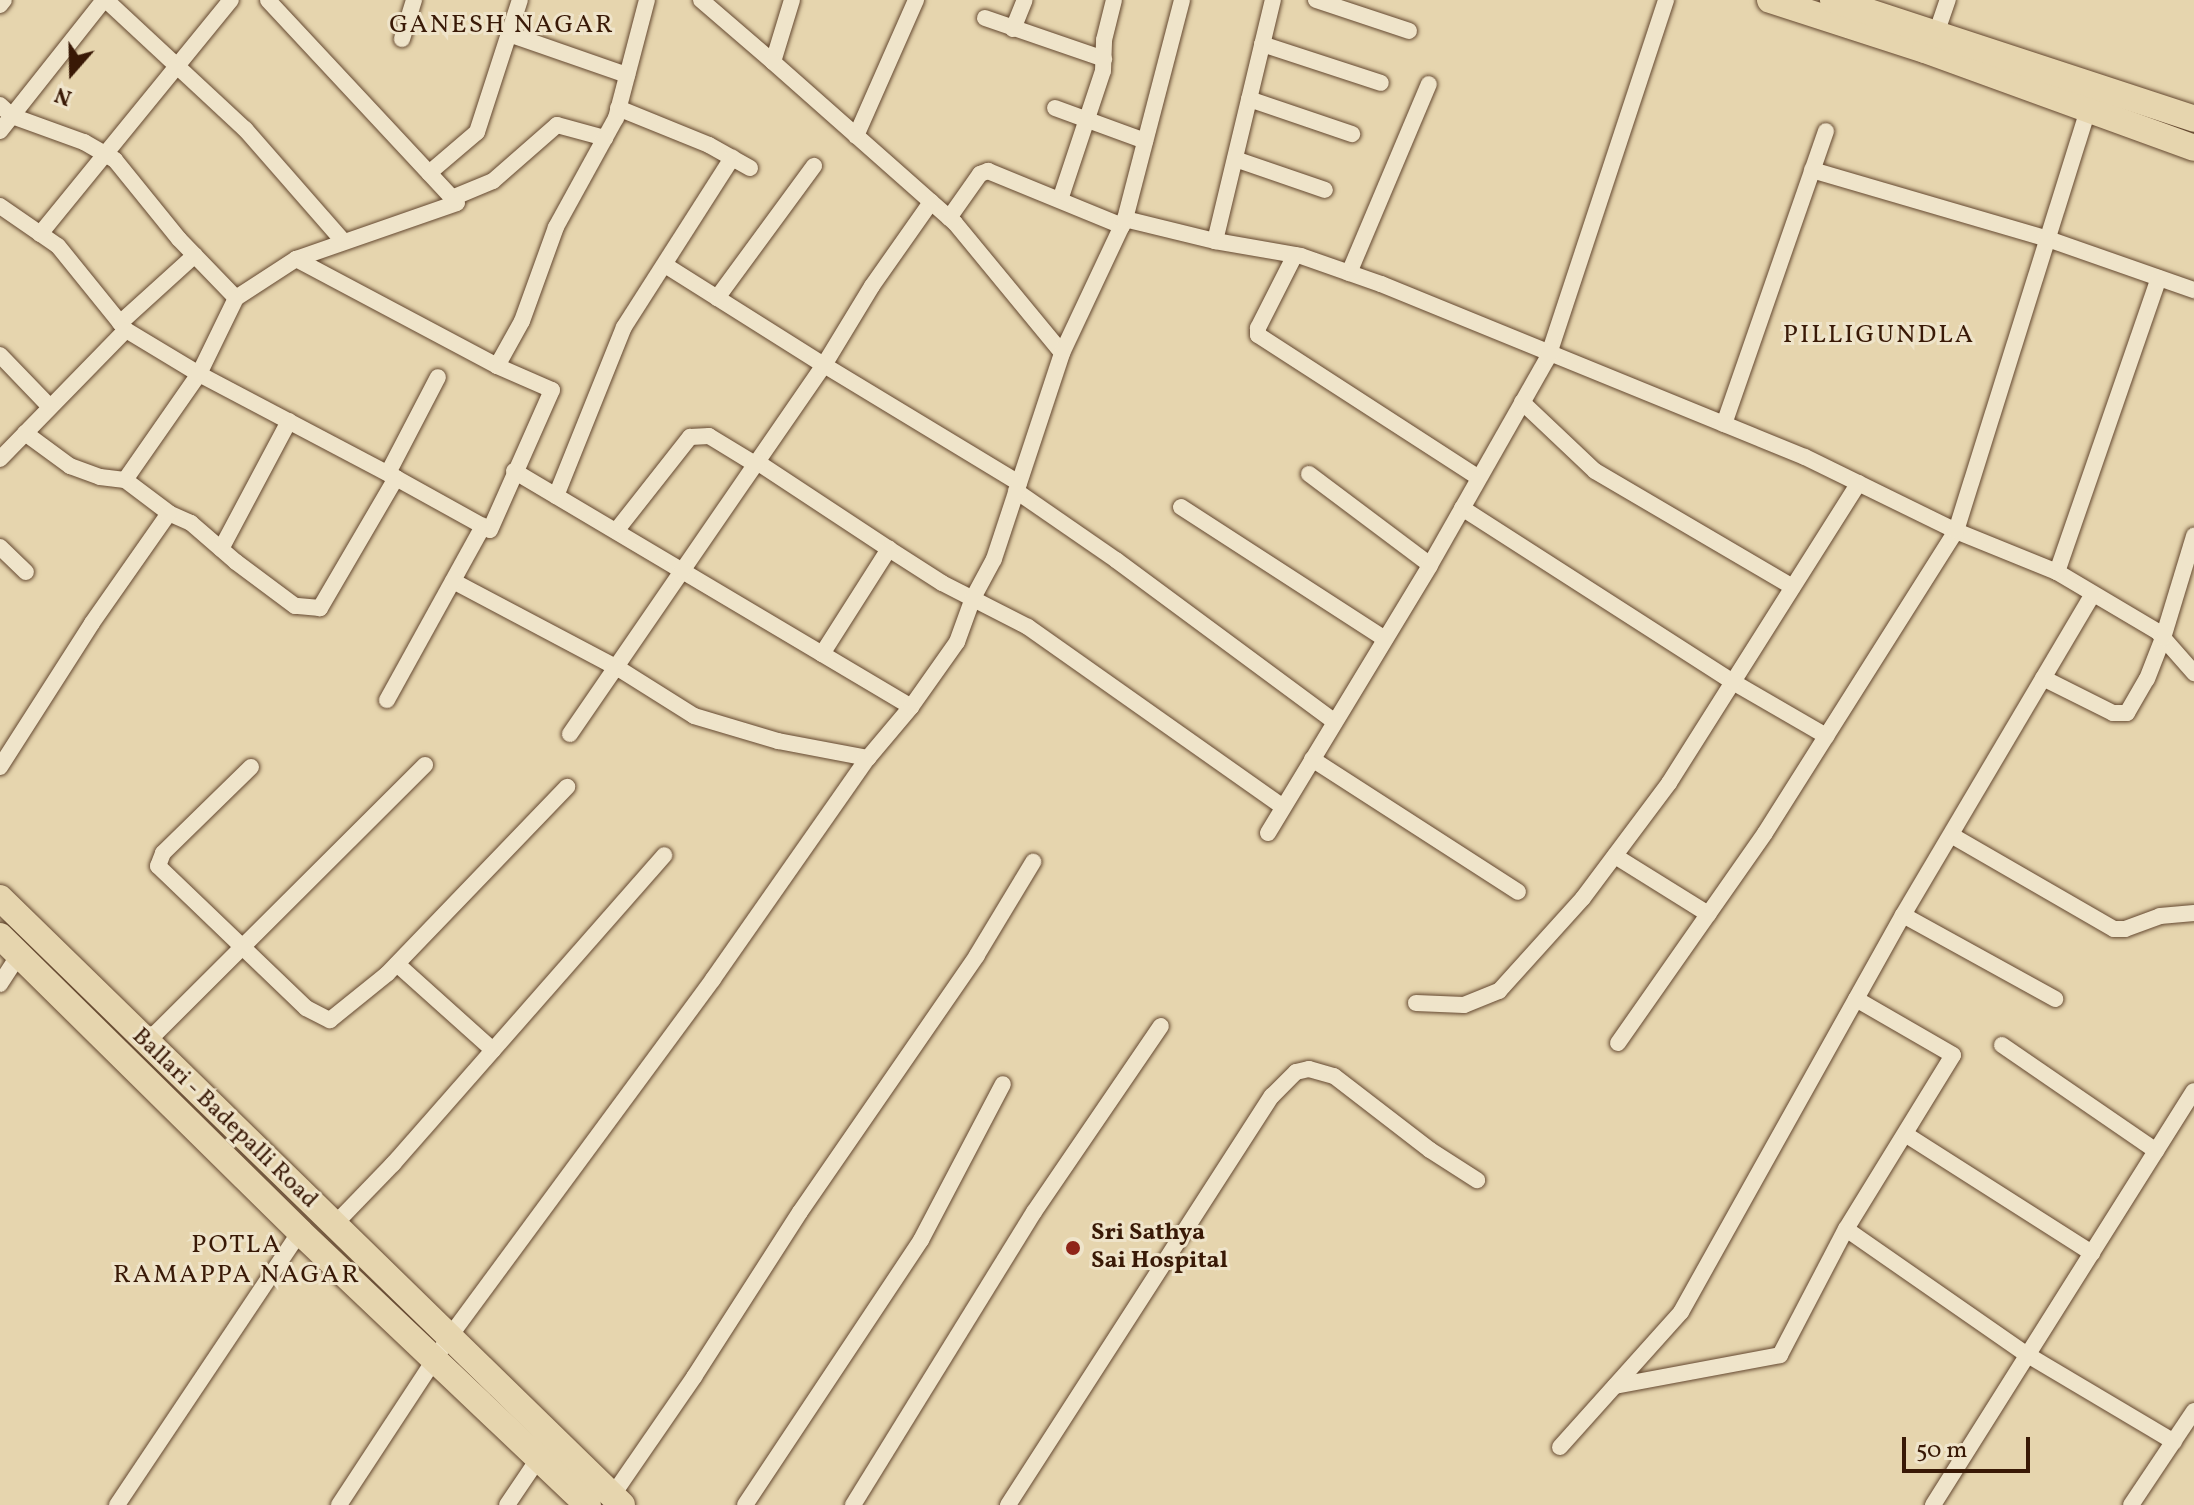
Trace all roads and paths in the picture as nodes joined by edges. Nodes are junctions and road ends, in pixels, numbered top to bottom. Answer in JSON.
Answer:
{"nodes":[{"id":1,"x":4,"y":0,"type":"edge"},
{"id":2,"x":105,"y":0,"type":"edge"},
{"id":3,"x":231,"y":0,"type":"edge"},
{"id":4,"x":268,"y":0,"type":"edge"},
{"id":5,"x":414,"y":0,"type":"edge"},
{"id":6,"x":520,"y":0,"type":"edge"},
{"id":7,"x":647,"y":0,"type":"edge"},
{"id":8,"x":701,"y":0,"type":"edge"},
{"id":9,"x":792,"y":0,"type":"edge"},
{"id":10,"x":916,"y":0,"type":"edge"},
{"id":11,"x":1025,"y":0,"type":"edge"},
{"id":12,"x":1114,"y":0,"type":"edge"},
{"id":13,"x":1182,"y":0,"type":"edge"},
{"id":14,"x":1273,"y":0,"type":"edge"},
{"id":15,"x":1316,"y":0,"type":"edge"},
{"id":16,"x":1666,"y":0,"type":"edge"},
{"id":17,"x":1770,"y":0,"type":"edge"},
{"id":18,"x":1833,"y":0,"type":"edge"},
{"id":19,"x":1948,"y":0,"type":"edge"},
{"id":20,"x":0,"y":5,"type":"edge"},
{"id":21,"x":985,"y":18,"type":"dead end"},
{"id":22,"x":1013,"y":29,"type":"junction"},
{"id":23,"x":1409,"y":31,"type":"dead end"},
{"id":24,"x":509,"y":34,"type":"junction"},
{"id":25,"x":1936,"y":34,"type":"junction"},
{"id":26,"x":402,"y":39,"type":"dead end"},
{"id":27,"x":1262,"y":44,"type":"junction"},
{"id":28,"x":1104,"y":59,"type":"junction"},
{"id":29,"x":773,"y":62,"type":"junction"},
{"id":30,"x":177,"y":66,"type":"junction"},
{"id":31,"x":627,"y":75,"type":"junction"},
{"id":32,"x":1381,"y":83,"type":"dead end"},
{"id":33,"x":1429,"y":84,"type":"dead end"},
{"id":34,"x":2092,"y":97,"type":"junction"},
{"id":35,"x":1249,"y":99,"type":"junction"},
{"id":36,"x":618,"y":108,"type":"junction"},
{"id":37,"x":1055,"y":108,"type":"dead end"},
{"id":38,"x":6,"y":110,"type":"edge"},
{"id":39,"x":2194,"y":119,"type":"edge"},
{"id":40,"x":1087,"y":120,"type":"junction"},
{"id":41,"x":0,"y":131,"type":"edge"},
{"id":42,"x":1826,"y":131,"type":"dead end"},
{"id":43,"x":1352,"y":134,"type":"dead end"},
{"id":44,"x":856,"y":136,"type":"junction"},
{"id":45,"x":605,"y":138,"type":"junction"},
{"id":46,"x":1145,"y":141,"type":"junction"},
{"id":47,"x":2194,"y":148,"type":"edge"},
{"id":48,"x":106,"y":155,"type":"junction"},
{"id":49,"x":732,"y":158,"type":"junction"},
{"id":50,"x":1235,"y":159,"type":"junction"},
{"id":51,"x":814,"y":166,"type":"dead end"},
{"id":52,"x":750,"y":168,"type":"dead end"},
{"id":53,"x":1812,"y":170,"type":"junction"},
{"id":54,"x":429,"y":173,"type":"junction"},
{"id":55,"x":1325,"y":190,"type":"dead end"},
{"id":56,"x":452,"y":198,"type":"junction"},
{"id":57,"x":1060,"y":200,"type":"junction"},
{"id":58,"x":931,"y":202,"type":"junction"},
{"id":59,"x":0,"y":206,"type":"edge"},
{"id":60,"x":949,"y":218,"type":"junction"},
{"id":61,"x":1124,"y":223,"type":"junction"},
{"id":62,"x":40,"y":234,"type":"junction"},
{"id":63,"x":2048,"y":239,"type":"junction"},
{"id":64,"x":343,"y":241,"type":"junction"},
{"id":65,"x":1215,"y":241,"type":"junction"},
{"id":66,"x":195,"y":255,"type":"junction"},
{"id":67,"x":1295,"y":255,"type":"junction"},
{"id":68,"x":296,"y":259,"type":"junction"},
{"id":69,"x":665,"y":265,"type":"junction"},
{"id":70,"x":1349,"y":273,"type":"junction"},
{"id":71,"x":2159,"y":278,"type":"junction"},
{"id":72,"x":2194,"y":290,"type":"edge"},
{"id":73,"x":236,"y":298,"type":"junction"},
{"id":74,"x":717,"y":298,"type":"junction"},
{"id":75,"x":123,"y":326,"type":"junction"},
{"id":76,"x":1549,"y":352,"type":"junction"},
{"id":77,"x":1062,"y":353,"type":"junction"},
{"id":78,"x":0,"y":355,"type":"edge"},
{"id":79,"x":824,"y":365,"type":"junction"},
{"id":80,"x":497,"y":366,"type":"junction"},
{"id":81,"x":199,"y":374,"type":"junction"},
{"id":82,"x":438,"y":377,"type":"dead end"},
{"id":83,"x":1522,"y":402,"type":"junction"},
{"id":84,"x":50,"y":407,"type":"junction"},
{"id":85,"x":289,"y":421,"type":"junction"},
{"id":86,"x":1724,"y":424,"type":"junction"},
{"id":87,"x":25,"y":433,"type":"junction"},
{"id":88,"x":0,"y":459,"type":"edge"},
{"id":89,"x":756,"y":463,"type":"junction"},
{"id":90,"x":514,"y":471,"type":"junction"},
{"id":91,"x":1309,"y":474,"type":"dead end"},
{"id":92,"x":392,"y":475,"type":"junction"},
{"id":93,"x":1479,"y":478,"type":"junction"},
{"id":94,"x":125,"y":480,"type":"junction"},
{"id":95,"x":1859,"y":483,"type":"junction"},
{"id":96,"x":1018,"y":487,"type":"junction"},
{"id":97,"x":556,"y":496,"type":"junction"},
{"id":98,"x":1181,"y":507,"type":"dead end"},
{"id":99,"x":1462,"y":508,"type":"junction"},
{"id":100,"x":169,"y":513,"type":"junction"},
{"id":101,"x":483,"y":526,"type":"junction"},
{"id":102,"x":616,"y":531,"type":"junction"},
{"id":103,"x":1956,"y":531,"type":"junction"},
{"id":104,"x":2194,"y":536,"type":"edge"},
{"id":105,"x":0,"y":547,"type":"edge"},
{"id":106,"x":221,"y":549,"type":"junction"},
{"id":107,"x":889,"y":549,"type":"junction"},
{"id":108,"x":1430,"y":565,"type":"junction"},
{"id":109,"x":683,"y":570,"type":"junction"},
{"id":110,"x":26,"y":572,"type":"dead end"},
{"id":111,"x":2057,"y":572,"type":"junction"},
{"id":112,"x":453,"y":581,"type":"junction"},
{"id":113,"x":1793,"y":587,"type":"junction"},
{"id":114,"x":2093,"y":594,"type":"junction"},
{"id":115,"x":973,"y":598,"type":"junction"},
{"id":116,"x":2163,"y":638,"type":"junction"},
{"id":117,"x":1385,"y":639,"type":"junction"},
{"id":118,"x":822,"y":654,"type":"junction"},
{"id":119,"x":617,"y":668,"type":"junction"},
{"id":120,"x":2194,"y":673,"type":"edge"},
{"id":121,"x":2043,"y":678,"type":"junction"},
{"id":122,"x":1733,"y":682,"type":"junction"},
{"id":123,"x":387,"y":700,"type":"dead end"},
{"id":124,"x":911,"y":707,"type":"junction"},
{"id":125,"x":1335,"y":722,"type":"junction"},
{"id":126,"x":570,"y":734,"type":"dead end"},
{"id":127,"x":1826,"y":736,"type":"junction"},
{"id":128,"x":868,"y":758,"type":"junction"},
{"id":129,"x":1312,"y":759,"type":"junction"},
{"id":130,"x":425,"y":765,"type":"dead end"},
{"id":131,"x":0,"y":767,"type":"edge"},
{"id":132,"x":251,"y":767,"type":"dead end"},
{"id":133,"x":567,"y":787,"type":"dead end"},
{"id":134,"x":1283,"y":807,"type":"junction"},
{"id":135,"x":1268,"y":833,"type":"dead end"},
{"id":136,"x":1951,"y":835,"type":"junction"},
{"id":137,"x":664,"y":855,"type":"dead end"},
{"id":138,"x":1615,"y":856,"type":"junction"},
{"id":139,"x":1033,"y":862,"type":"dead end"},
{"id":140,"x":1518,"y":892,"type":"dead end"},
{"id":141,"x":0,"y":898,"type":"edge"},
{"id":142,"x":2194,"y":913,"type":"edge"},
{"id":143,"x":1708,"y":914,"type":"junction"},
{"id":144,"x":1903,"y":915,"type":"junction"},
{"id":145,"x":0,"y":936,"type":"edge"},
{"id":146,"x":241,"y":948,"type":"junction"},
{"id":147,"x":19,"y":955,"type":"junction"},
{"id":148,"x":397,"y":964,"type":"junction"},
{"id":149,"x":0,"y":984,"type":"edge"},
{"id":150,"x":1856,"y":999,"type":"junction"},
{"id":151,"x":2055,"y":999,"type":"dead end"},
{"id":152,"x":1416,"y":1003,"type":"dead end"},
{"id":153,"x":1161,"y":1026,"type":"dead end"},
{"id":154,"x":146,"y":1043,"type":"junction"},
{"id":155,"x":1618,"y":1043,"type":"dead end"},
{"id":156,"x":2002,"y":1045,"type":"dead end"},
{"id":157,"x":493,"y":1050,"type":"junction"},
{"id":158,"x":1003,"y":1084,"type":"dead end"},
{"id":159,"x":2194,"y":1091,"type":"edge"},
{"id":160,"x":1905,"y":1134,"type":"junction"},
{"id":161,"x":2156,"y":1151,"type":"junction"},
{"id":162,"x":1477,"y":1180,"type":"dead end"},
{"id":163,"x":334,"y":1225,"type":"junction"},
{"id":164,"x":1846,"y":1229,"type":"junction"},
{"id":165,"x":300,"y":1232,"type":"junction"},
{"id":166,"x":2092,"y":1253,"type":"junction"},
{"id":167,"x":450,"y":1336,"type":"junction"},
{"id":168,"x":2026,"y":1354,"type":"junction"},
{"id":169,"x":434,"y":1358,"type":"junction"},
{"id":170,"x":1615,"y":1386,"type":"junction"},
{"id":171,"x":2194,"y":1411,"type":"edge"},
{"id":172,"x":2174,"y":1442,"type":"junction"},
{"id":173,"x":1560,"y":1447,"type":"dead end"},
{"id":174,"x":538,"y":1459,"type":"junction"},
{"id":175,"x":608,"y":1502,"type":"edge"},
{"id":176,"x":117,"y":1505,"type":"edge"},
{"id":177,"x":339,"y":1505,"type":"edge"},
{"id":178,"x":507,"y":1505,"type":"edge"},
{"id":179,"x":745,"y":1505,"type":"edge"},
{"id":180,"x":853,"y":1505,"type":"edge"},
{"id":181,"x":1008,"y":1505,"type":"edge"},
{"id":182,"x":1933,"y":1505,"type":"edge"},
{"id":183,"x":2131,"y":1505,"type":"edge"}],
"edges":[{"from":1,"to":20,"type":"street"},
{"from":2,"to":30,"type":"street"},
{"from":2,"to":38,"type":"street"},
{"from":3,"to":30,"type":"street"},
{"from":4,"to":54,"type":"street"},
{"from":5,"to":26,"type":"street"},
{"from":6,"to":24,"type":"street"},
{"from":7,"to":31,"type":"street"},
{"from":8,"to":29,"type":"street"},
{"from":9,"to":29,"type":"street"},
{"from":10,"to":44,"type":"street"},
{"from":11,"to":22,"type":"street"},
{"from":12,"to":28,"type":"street"},
{"from":13,"to":46,"type":"street"},
{"from":14,"to":27,"type":"street"},
{"from":15,"to":23,"type":"street"},
{"from":16,"to":76,"type":"street"},
{"from":17,"to":34,"type":"highway"},
{"from":18,"to":25,"type":"highway"},
{"from":19,"to":25,"type":"street"},
{"from":21,"to":22,"type":"street"},
{"from":22,"to":28,"type":"street"},
{"from":24,"to":31,"type":"street"},
{"from":24,"to":54,"type":"street"},
{"from":25,"to":34,"type":"highway"},
{"from":27,"to":32,"type":"street"},
{"from":27,"to":35,"type":"street"},
{"from":28,"to":40,"type":"street"},
{"from":29,"to":44,"type":"street"},
{"from":30,"to":48,"type":"street"},
{"from":30,"to":64,"type":"street"},
{"from":31,"to":36,"type":"street"},
{"from":33,"to":70,"type":"street"},
{"from":34,"to":39,"type":"highway"},
{"from":34,"to":47,"type":"highway"},
{"from":34,"to":63,"type":"street"},
{"from":35,"to":43,"type":"street"},
{"from":35,"to":50,"type":"street"},
{"from":36,"to":45,"type":"street"},
{"from":36,"to":49,"type":"street"},
{"from":37,"to":40,"type":"street"},
{"from":38,"to":41,"type":"street"},
{"from":38,"to":48,"type":"street"},
{"from":40,"to":46,"type":"street"},
{"from":40,"to":57,"type":"street"},
{"from":42,"to":53,"type":"street"},
{"from":44,"to":58,"type":"street"},
{"from":45,"to":56,"type":"street"},
{"from":45,"to":80,"type":"street"},
{"from":46,"to":61,"type":"street"},
{"from":48,"to":62,"type":"street"},
{"from":48,"to":66,"type":"street"},
{"from":49,"to":52,"type":"street"},
{"from":49,"to":69,"type":"street"},
{"from":50,"to":55,"type":"street"},
{"from":50,"to":65,"type":"street"},
{"from":51,"to":74,"type":"street"},
{"from":53,"to":63,"type":"street"},
{"from":53,"to":86,"type":"street"},
{"from":54,"to":56,"type":"street"},
{"from":56,"to":64,"type":"street"},
{"from":57,"to":60,"type":"street"},
{"from":57,"to":61,"type":"street"},
{"from":58,"to":60,"type":"street"},
{"from":58,"to":79,"type":"street"},
{"from":59,"to":62,"type":"street"},
{"from":60,"to":77,"type":"street"},
{"from":61,"to":65,"type":"street"},
{"from":61,"to":77,"type":"street"},
{"from":62,"to":75,"type":"street"},
{"from":63,"to":71,"type":"street"},
{"from":63,"to":103,"type":"street"},
{"from":64,"to":68,"type":"street"},
{"from":65,"to":67,"type":"street"},
{"from":66,"to":73,"type":"street"},
{"from":66,"to":75,"type":"street"},
{"from":67,"to":70,"type":"street"},
{"from":67,"to":93,"type":"street"},
{"from":68,"to":73,"type":"street"},
{"from":68,"to":80,"type":"street"},
{"from":69,"to":74,"type":"street"},
{"from":69,"to":97,"type":"street"},
{"from":70,"to":76,"type":"street"},
{"from":71,"to":72,"type":"street"},
{"from":71,"to":111,"type":"street"},
{"from":73,"to":81,"type":"street"},
{"from":74,"to":79,"type":"street"},
{"from":75,"to":81,"type":"street"},
{"from":75,"to":84,"type":"street"},
{"from":76,"to":83,"type":"street"},
{"from":76,"to":86,"type":"street"},
{"from":77,"to":96,"type":"street"},
{"from":78,"to":84,"type":"street"},
{"from":79,"to":89,"type":"street"},
{"from":79,"to":96,"type":"street"},
{"from":80,"to":90,"type":"street"},
{"from":81,"to":85,"type":"street"},
{"from":81,"to":94,"type":"street"},
{"from":82,"to":92,"type":"street"},
{"from":83,"to":93,"type":"street"},
{"from":83,"to":113,"type":"street"},
{"from":84,"to":87,"type":"street"},
{"from":85,"to":92,"type":"street"},
{"from":85,"to":106,"type":"street"},
{"from":86,"to":95,"type":"street"},
{"from":87,"to":88,"type":"street"},
{"from":87,"to":94,"type":"street"},
{"from":89,"to":102,"type":"street"},
{"from":89,"to":107,"type":"street"},
{"from":89,"to":109,"type":"street"},
{"from":90,"to":97,"type":"street"},
{"from":90,"to":101,"type":"street"},
{"from":91,"to":108,"type":"street"},
{"from":92,"to":101,"type":"street"},
{"from":92,"to":106,"type":"street"},
{"from":93,"to":99,"type":"street"},
{"from":94,"to":100,"type":"street"},
{"from":95,"to":103,"type":"street"},
{"from":95,"to":113,"type":"street"},
{"from":96,"to":115,"type":"street"},
{"from":96,"to":125,"type":"street"},
{"from":97,"to":102,"type":"street"},
{"from":98,"to":117,"type":"street"},
{"from":99,"to":108,"type":"street"},
{"from":99,"to":122,"type":"street"},
{"from":100,"to":106,"type":"street"},
{"from":100,"to":131,"type":"street"},
{"from":101,"to":112,"type":"street"},
{"from":102,"to":109,"type":"street"},
{"from":103,"to":111,"type":"street"},
{"from":103,"to":127,"type":"street"},
{"from":104,"to":116,"type":"street"},
{"from":105,"to":110,"type":"street"},
{"from":107,"to":115,"type":"street"},
{"from":107,"to":118,"type":"street"},
{"from":108,"to":117,"type":"street"},
{"from":109,"to":118,"type":"street"},
{"from":109,"to":119,"type":"street"},
{"from":111,"to":114,"type":"street"},
{"from":112,"to":119,"type":"street"},
{"from":112,"to":123,"type":"street"},
{"from":113,"to":122,"type":"street"},
{"from":114,"to":116,"type":"street"},
{"from":114,"to":121,"type":"street"},
{"from":115,"to":124,"type":"street"},
{"from":115,"to":134,"type":"street"},
{"from":116,"to":120,"type":"street"},
{"from":116,"to":121,"type":"street"},
{"from":117,"to":125,"type":"street"},
{"from":118,"to":124,"type":"street"},
{"from":119,"to":126,"type":"street"},
{"from":119,"to":128,"type":"street"},
{"from":121,"to":136,"type":"street"},
{"from":122,"to":127,"type":"street"},
{"from":122,"to":138,"type":"street"},
{"from":124,"to":128,"type":"street"},
{"from":125,"to":129,"type":"street"},
{"from":127,"to":143,"type":"street"},
{"from":128,"to":167,"type":"street"},
{"from":129,"to":134,"type":"street"},
{"from":129,"to":140,"type":"street"},
{"from":130,"to":146,"type":"street"},
{"from":132,"to":146,"type":"street"},
{"from":133,"to":148,"type":"street"},
{"from":134,"to":135,"type":"street"},
{"from":136,"to":142,"type":"street"},
{"from":136,"to":144,"type":"street"},
{"from":137,"to":157,"type":"street"},
{"from":138,"to":143,"type":"street"},
{"from":138,"to":152,"type":"street"},
{"from":139,"to":175,"type":"street"},
{"from":141,"to":154,"type":"highway","name":"Ballari - Badepalli Road"},
{"from":143,"to":155,"type":"street"},
{"from":144,"to":150,"type":"street"},
{"from":144,"to":151,"type":"street"},
{"from":145,"to":147,"type":"highway","name":"Ballari - Badepalli Road"},
{"from":146,"to":148,"type":"street"},
{"from":146,"to":154,"type":"street"},
{"from":147,"to":149,"type":"street"},
{"from":147,"to":165,"type":"highway","name":"Ballari - Badepalli Road"},
{"from":148,"to":157,"type":"street"},
{"from":150,"to":160,"type":"street"},
{"from":150,"to":170,"type":"street"},
{"from":153,"to":180,"type":"street"},
{"from":154,"to":163,"type":"highway","name":"Ballari - Badepalli Road"},
{"from":156,"to":161,"type":"street"},
{"from":157,"to":163,"type":"street"},
{"from":158,"to":179,"type":"street"},
{"from":159,"to":161,"type":"street"},
{"from":160,"to":164,"type":"street"},
{"from":160,"to":166,"type":"street"},
{"from":161,"to":166,"type":"street"},
{"from":162,"to":181,"type":"street"},
{"from":163,"to":167,"type":"highway","name":"Ballari - Badepalli Road"},
{"from":164,"to":168,"type":"street"},
{"from":164,"to":170,"type":"street"},
{"from":165,"to":169,"type":"highway","name":"Ballari - Badepalli Road"},
{"from":165,"to":176,"type":"street"},
{"from":166,"to":168,"type":"street"},
{"from":167,"to":169,"type":"street"},
{"from":167,"to":175,"type":"highway","name":"Ballari - Badepalli Road"},
{"from":168,"to":172,"type":"street"},
{"from":168,"to":182,"type":"street"},
{"from":169,"to":174,"type":"highway","name":"Ballari - Badepalli Road"},
{"from":169,"to":177,"type":"street"},
{"from":170,"to":173,"type":"street"},
{"from":171,"to":172,"type":"street"},
{"from":172,"to":183,"type":"street"},
{"from":174,"to":175,"type":"highway","name":"Ballari - Badepalli Road"},
{"from":174,"to":178,"type":"street"}]}
